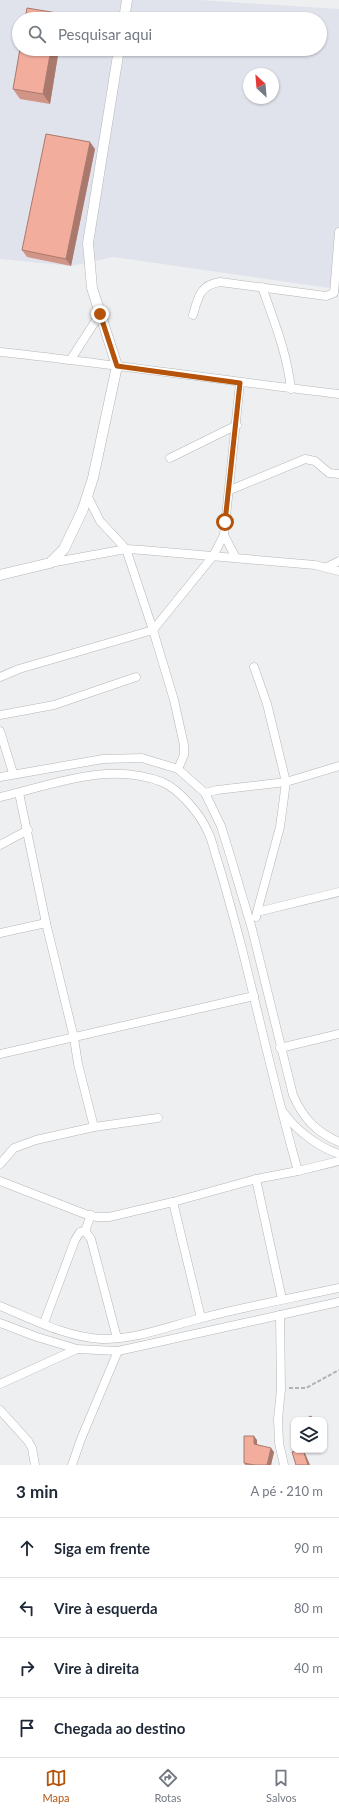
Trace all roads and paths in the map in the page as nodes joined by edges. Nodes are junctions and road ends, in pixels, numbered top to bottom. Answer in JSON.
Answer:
{"nodes":[{"id":1,"x":127,"y":0,"type":"edge"},
{"id":2,"x":125,"y":12,"type":"edge"},
{"id":3,"x":118,"y":56,"type":"edge"},
{"id":4,"x":339,"y":232,"type":"edge"},
{"id":5,"x":262,"y":287,"type":"junction"},
{"id":6,"x":100,"y":314,"type":"junction"},
{"id":7,"x":193,"y":315,"type":"dead end"},
{"id":8,"x":0,"y":352,"type":"edge"},
{"id":9,"x":71,"y":359,"type":"junction"},
{"id":10,"x":117,"y":366,"type":"junction"},
{"id":11,"x":240,"y":383,"type":"junction"},
{"id":12,"x":291,"y":389,"type":"junction"},
{"id":13,"x":339,"y":394,"type":"edge"},
{"id":14,"x":237,"y":425,"type":"junction"},
{"id":15,"x":170,"y":458,"type":"dead end"},
{"id":16,"x":339,"y":474,"type":"edge"},
{"id":17,"x":230,"y":490,"type":"junction"},
{"id":18,"x":87,"y":496,"type":"junction"},
{"id":19,"x":224,"y":535,"type":"junction"},
{"id":20,"x":126,"y":550,"type":"junction"},
{"id":21,"x":213,"y":556,"type":"junction"},
{"id":22,"x":236,"y":558,"type":"junction"},
{"id":23,"x":339,"y":561,"type":"edge"},
{"id":24,"x":50,"y":563,"type":"junction"},
{"id":25,"x":327,"y":567,"type":"junction"},
{"id":26,"x":339,"y":571,"type":"edge"},
{"id":27,"x":0,"y":575,"type":"edge"},
{"id":28,"x":153,"y":630,"type":"junction"},
{"id":29,"x":254,"y":666,"type":"dead end"},
{"id":30,"x":0,"y":677,"type":"edge"},
{"id":31,"x":136,"y":677,"type":"dead end"},
{"id":32,"x":0,"y":715,"type":"edge"},
{"id":33,"x":0,"y":731,"type":"edge"},
{"id":34,"x":339,"y":766,"type":"edge"},
{"id":35,"x":178,"y":769,"type":"junction"},
{"id":36,"x":13,"y":773,"type":"junction"},
{"id":37,"x":0,"y":776,"type":"edge"},
{"id":38,"x":286,"y":782,"type":"junction"},
{"id":39,"x":19,"y":793,"type":"junction"},
{"id":40,"x":205,"y":793,"type":"junction"},
{"id":41,"x":0,"y":797,"type":"edge"},
{"id":42,"x":28,"y":830,"type":"junction"},
{"id":43,"x":0,"y":845,"type":"edge"},
{"id":44,"x":339,"y":892,"type":"edge"},
{"id":45,"x":257,"y":912,"type":"junction"},
{"id":46,"x":46,"y":923,"type":"junction"},
{"id":47,"x":252,"y":929,"type":"junction"},
{"id":48,"x":0,"y":933,"type":"edge"},
{"id":49,"x":254,"y":996,"type":"junction"},
{"id":50,"x":339,"y":1034,"type":"edge"},
{"id":51,"x":74,"y":1038,"type":"junction"},
{"id":52,"x":280,"y":1048,"type":"junction"},
{"id":53,"x":0,"y":1054,"type":"edge"},
{"id":54,"x":279,"y":1105,"type":"junction"},
{"id":55,"x":158,"y":1118,"type":"dead end"},
{"id":56,"x":94,"y":1126,"type":"junction"},
{"id":57,"x":339,"y":1142,"type":"edge"},
{"id":58,"x":339,"y":1161,"type":"edge"},
{"id":59,"x":0,"y":1164,"type":"edge"},
{"id":60,"x":298,"y":1171,"type":"junction"},
{"id":61,"x":256,"y":1179,"type":"junction"},
{"id":62,"x":0,"y":1182,"type":"edge"},
{"id":63,"x":173,"y":1202,"type":"junction"},
{"id":64,"x":91,"y":1215,"type":"junction"},
{"id":65,"x":85,"y":1231,"type":"junction"},
{"id":66,"x":339,"y":1288,"type":"edge"},
{"id":67,"x":282,"y":1299,"type":"junction"},
{"id":68,"x":339,"y":1302,"type":"edge"},
{"id":69,"x":0,"y":1306,"type":"edge"},
{"id":70,"x":280,"y":1315,"type":"junction"},
{"id":71,"x":201,"y":1318,"type":"junction"},
{"id":72,"x":0,"y":1323,"type":"edge"},
{"id":73,"x":44,"y":1323,"type":"junction"},
{"id":74,"x":117,"y":1338,"type":"junction"},
{"id":75,"x":77,"y":1349,"type":"junction"},
{"id":76,"x":118,"y":1351,"type":"junction"},
{"id":77,"x":339,"y":1370,"type":"edge"},
{"id":78,"x":0,"y":1384,"type":"edge"},
{"id":79,"x":281,"y":1389,"type":"junction"},
{"id":80,"x":0,"y":1410,"type":"edge"},
{"id":81,"x":35,"y":1465,"type":"edge"},
{"id":82,"x":72,"y":1465,"type":"edge"},
{"id":83,"x":284,"y":1465,"type":"edge"}],
"edges":[{"from":1,"to":2,"type":"street"},
{"from":3,"to":6,"type":"street"},
{"from":4,"to":5,"type":"street"},
{"from":5,"to":7,"type":"street"},
{"from":5,"to":12,"type":"street"},
{"from":6,"to":9,"type":"street"},
{"from":6,"to":10,"type":"street"},
{"from":8,"to":9,"type":"street"},
{"from":9,"to":10,"type":"street"},
{"from":10,"to":11,"type":"street"},
{"from":10,"to":18,"type":"street"},
{"from":11,"to":12,"type":"street"},
{"from":11,"to":14,"type":"street"},
{"from":12,"to":13,"type":"street"},
{"from":14,"to":15,"type":"street"},
{"from":14,"to":17,"type":"street"},
{"from":16,"to":17,"type":"street"},
{"from":17,"to":19,"type":"street"},
{"from":18,"to":20,"type":"street"},
{"from":18,"to":24,"type":"street"},
{"from":19,"to":21,"type":"street"},
{"from":19,"to":22,"type":"street"},
{"from":20,"to":21,"type":"street"},
{"from":20,"to":24,"type":"street"},
{"from":20,"to":28,"type":"street"},
{"from":21,"to":22,"type":"street"},
{"from":21,"to":28,"type":"street"},
{"from":22,"to":25,"type":"street"},
{"from":23,"to":25,"type":"street"},
{"from":24,"to":27,"type":"street"},
{"from":25,"to":26,"type":"street"},
{"from":28,"to":30,"type":"street"},
{"from":28,"to":35,"type":"street"},
{"from":29,"to":38,"type":"street"},
{"from":31,"to":32,"type":"street"},
{"from":33,"to":36,"type":"street"},
{"from":34,"to":38,"type":"street"},
{"from":35,"to":36,"type":"street"},
{"from":35,"to":40,"type":"street"},
{"from":36,"to":37,"type":"street"},
{"from":38,"to":40,"type":"street"},
{"from":38,"to":45,"type":"street"},
{"from":39,"to":41,"type":"street"},
{"from":39,"to":42,"type":"street"},
{"from":39,"to":49,"type":"street"},
{"from":40,"to":47,"type":"street"},
{"from":42,"to":43,"type":"street"},
{"from":42,"to":46,"type":"street"},
{"from":44,"to":45,"type":"street"},
{"from":45,"to":47,"type":"street"},
{"from":46,"to":48,"type":"street"},
{"from":46,"to":51,"type":"street"},
{"from":47,"to":52,"type":"street"},
{"from":49,"to":51,"type":"street"},
{"from":49,"to":54,"type":"street"},
{"from":50,"to":52,"type":"street"},
{"from":51,"to":53,"type":"street"},
{"from":51,"to":56,"type":"street"},
{"from":52,"to":57,"type":"street"},
{"from":54,"to":58,"type":"street"},
{"from":54,"to":60,"type":"street"},
{"from":55,"to":56,"type":"street"},
{"from":56,"to":59,"type":"street"},
{"from":58,"to":60,"type":"street"},
{"from":60,"to":61,"type":"street"},
{"from":61,"to":63,"type":"street"},
{"from":61,"to":67,"type":"street"},
{"from":62,"to":64,"type":"street"},
{"from":63,"to":64,"type":"street"},
{"from":63,"to":71,"type":"street"},
{"from":64,"to":65,"type":"street"},
{"from":65,"to":73,"type":"street"},
{"from":65,"to":74,"type":"street"},
{"from":66,"to":67,"type":"street"},
{"from":67,"to":71,"type":"street"},
{"from":68,"to":70,"type":"street"},
{"from":69,"to":73,"type":"street"},
{"from":70,"to":76,"type":"street"},
{"from":70,"to":79,"type":"street"},
{"from":71,"to":74,"type":"street"},
{"from":72,"to":75,"type":"street"},
{"from":73,"to":74,"type":"street"},
{"from":75,"to":76,"type":"street"},
{"from":75,"to":78,"type":"street"},
{"from":76,"to":82,"type":"street"},
{"from":77,"to":79,"type":"path"},
{"from":79,"to":83,"type":"street"},
{"from":80,"to":81,"type":"street"}]}
